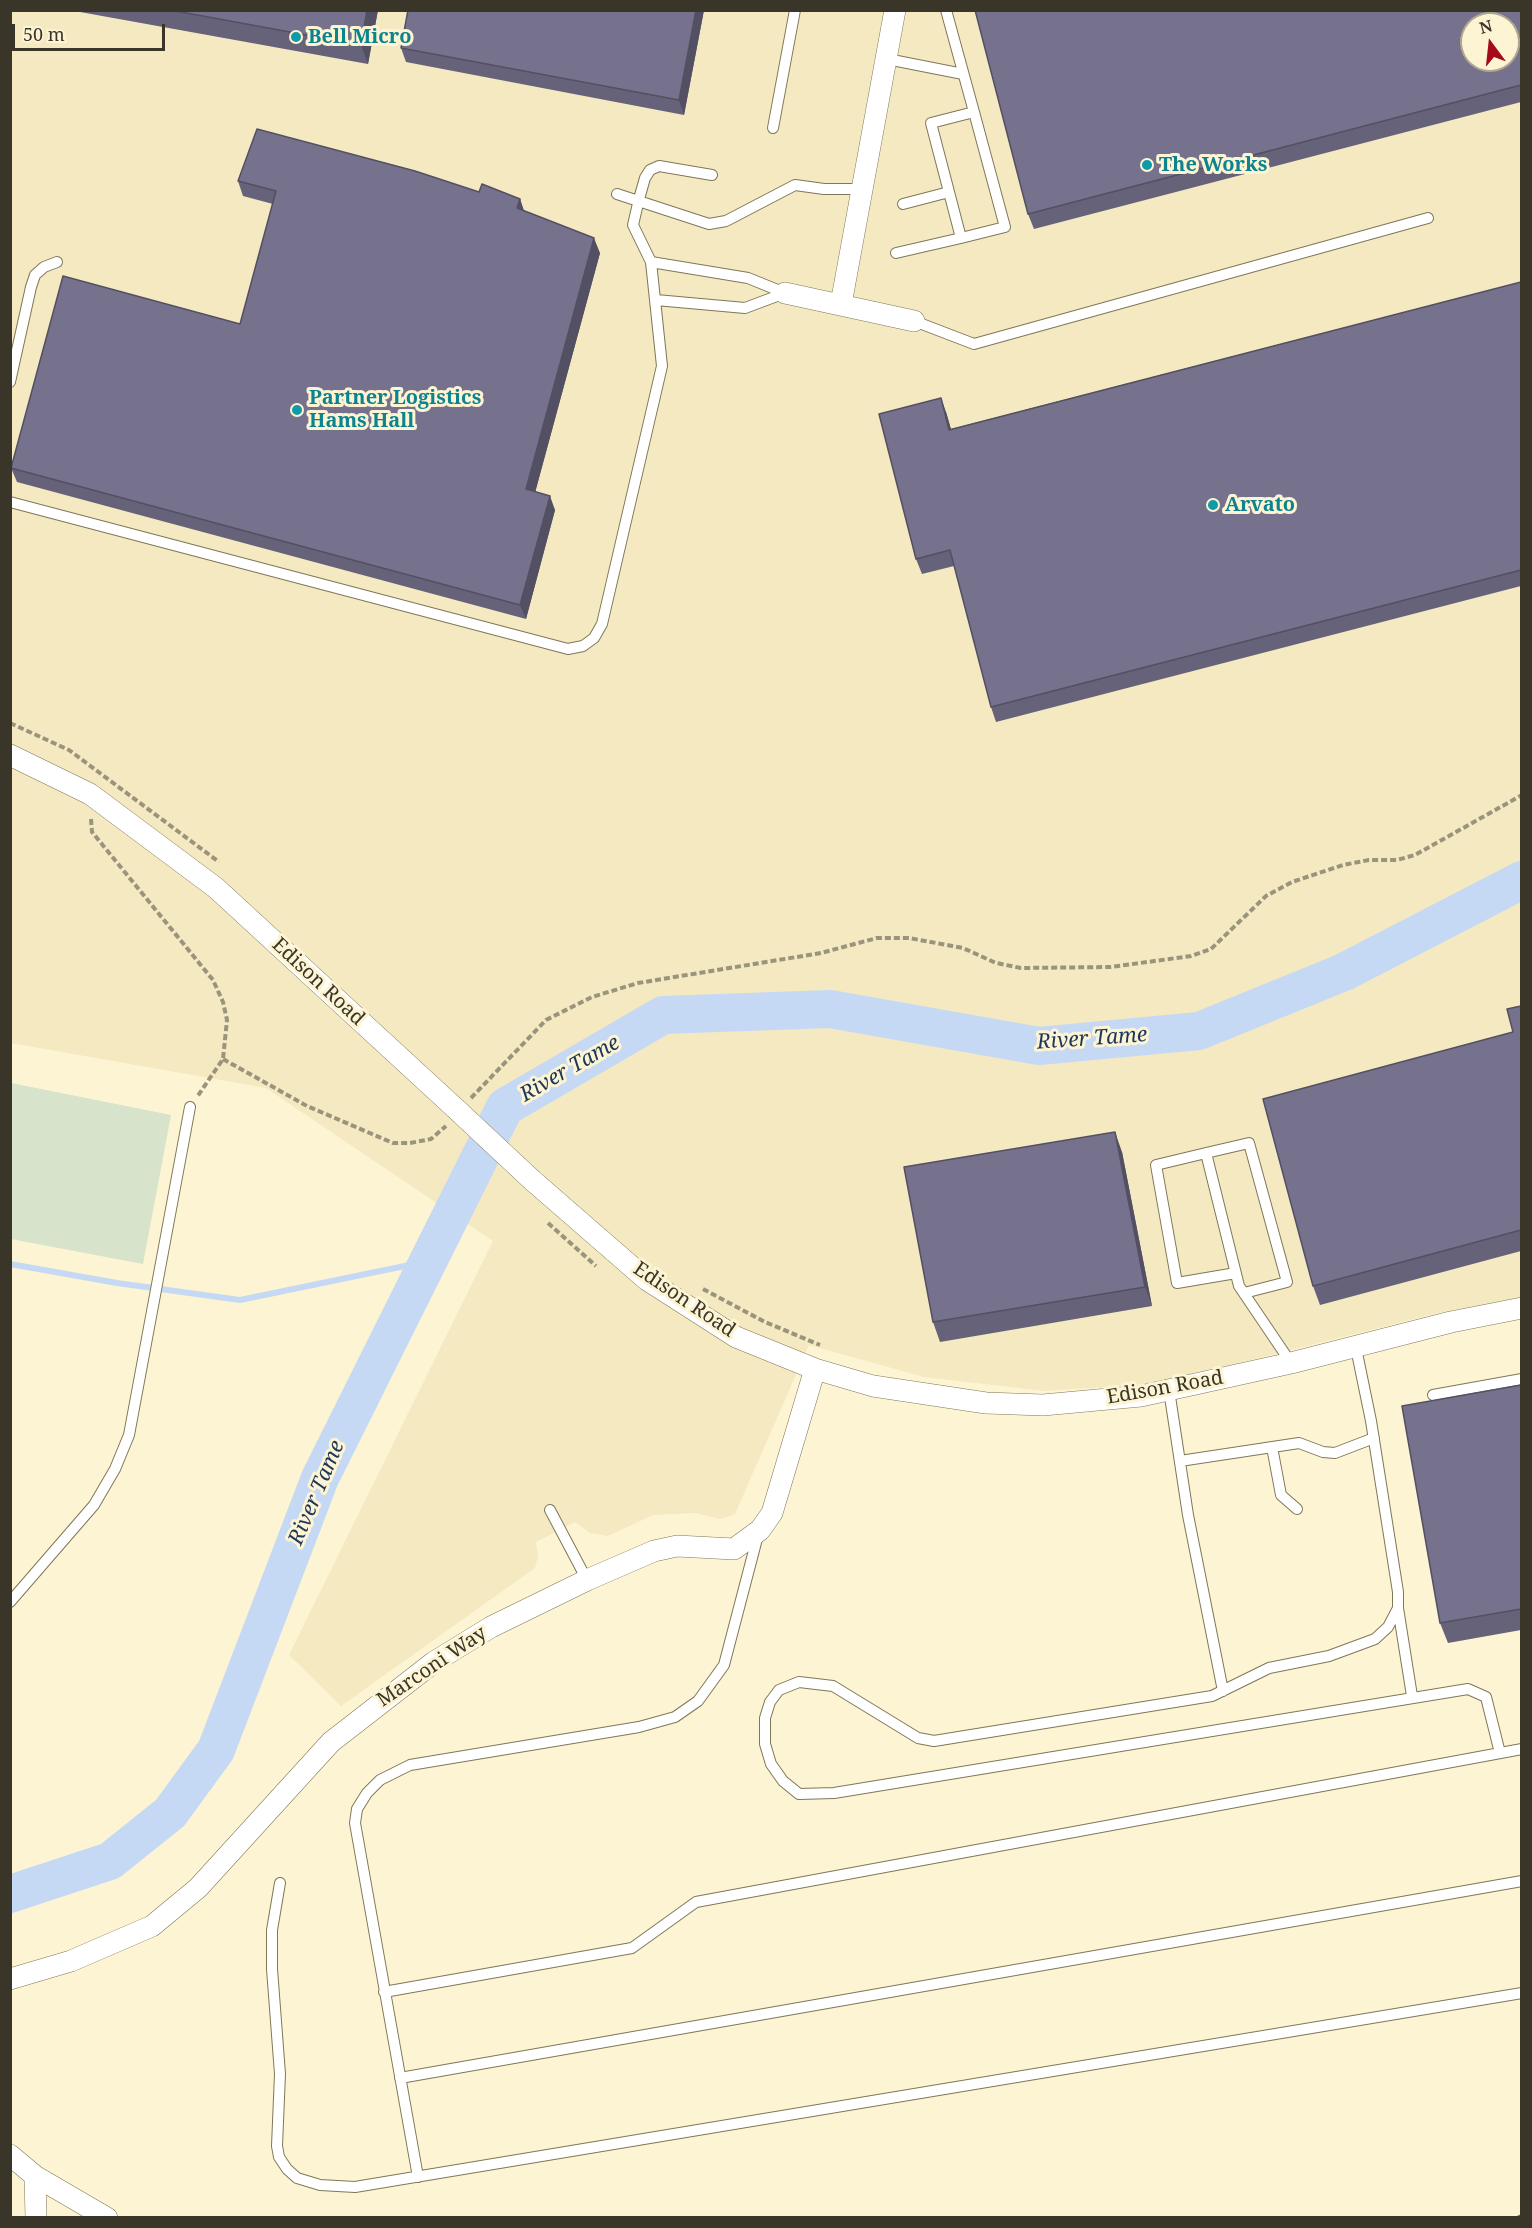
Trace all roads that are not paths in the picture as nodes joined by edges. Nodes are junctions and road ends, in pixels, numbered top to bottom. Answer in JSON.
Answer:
{"nodes":[{"id":1,"x":795,"y":10,"type":"edge"},
{"id":2,"x":895,"y":10,"type":"edge"},
{"id":3,"x":946,"y":10,"type":"edge"},
{"id":4,"x":887,"y":59,"type":"junction"},
{"id":5,"x":963,"y":74,"type":"junction"},
{"id":6,"x":974,"y":112,"type":"junction"},
{"id":7,"x":773,"y":128,"type":"dead end"},
{"id":8,"x":712,"y":175,"type":"dead end"},
{"id":9,"x":862,"y":189,"type":"junction"},
{"id":10,"x":949,"y":192,"type":"junction"},
{"id":11,"x":617,"y":194,"type":"dead end"},
{"id":12,"x":639,"y":199,"type":"junction"},
{"id":13,"x":903,"y":204,"type":"dead end"},
{"id":14,"x":1428,"y":218,"type":"dead end"},
{"id":15,"x":961,"y":238,"type":"junction"},
{"id":16,"x":896,"y":253,"type":"dead end"},
{"id":17,"x":57,"y":262,"type":"dead end"},
{"id":18,"x":651,"y":262,"type":"junction"},
{"id":19,"x":785,"y":293,"type":"junction"},
{"id":20,"x":656,"y":300,"type":"junction"},
{"id":21,"x":841,"y":304,"type":"junction"},
{"id":22,"x":914,"y":321,"type":"joint"},
{"id":23,"x":10,"y":382,"type":"edge"},
{"id":24,"x":10,"y":502,"type":"edge"},
{"id":25,"x":10,"y":755,"type":"edge"},
{"id":26,"x":190,"y":1107,"type":"road end"},
{"id":27,"x":1206,"y":1153,"type":"junction"},
{"id":28,"x":1236,"y":1273,"type":"junction"},
{"id":29,"x":1244,"y":1293,"type":"junction"},
{"id":30,"x":1521,"y":1308,"type":"edge"},
{"id":31,"x":1356,"y":1348,"type":"junction"},
{"id":32,"x":1291,"y":1363,"type":"junction"},
{"id":33,"x":815,"y":1370,"type":"junction"},
{"id":34,"x":1521,"y":1378,"type":"edge"},
{"id":35,"x":1169,"y":1390,"type":"junction"},
{"id":36,"x":1433,"y":1395,"type":"dead end"},
{"id":37,"x":1374,"y":1438,"type":"junction"},
{"id":38,"x":1272,"y":1447,"type":"junction"},
{"id":39,"x":1180,"y":1461,"type":"junction"},
{"id":40,"x":1297,"y":1509,"type":"dead end"},
{"id":41,"x":550,"y":1510,"type":"dead end"},
{"id":42,"x":760,"y":1530,"type":"junction"},
{"id":43,"x":586,"y":1580,"type":"junction"},
{"id":44,"x":10,"y":1602,"type":"edge"},
{"id":45,"x":1398,"y":1608,"type":"junction"},
{"id":46,"x":1223,"y":1691,"type":"junction"},
{"id":47,"x":1412,"y":1696,"type":"junction"},
{"id":48,"x":1521,"y":1749,"type":"edge"},
{"id":49,"x":1500,"y":1753,"type":"junction"},
{"id":50,"x":1521,"y":1881,"type":"edge"},
{"id":51,"x":280,"y":1883,"type":"dead end"},
{"id":52,"x":10,"y":1979,"type":"edge"},
{"id":53,"x":384,"y":1992,"type":"junction"},
{"id":54,"x":1521,"y":1994,"type":"edge"},
{"id":55,"x":400,"y":2078,"type":"junction"},
{"id":56,"x":10,"y":2155,"type":"edge"},
{"id":57,"x":35,"y":2176,"type":"junction"},
{"id":58,"x":418,"y":2177,"type":"junction"},
{"id":59,"x":36,"y":2217,"type":"edge"},
{"id":60,"x":107,"y":2217,"type":"edge"}],
"edges":[{"from":1,"to":7,"type":"lane"},
{"from":2,"to":4,"type":"street"},
{"from":3,"to":5,"type":"lane"},
{"from":4,"to":5,"type":"lane"},
{"from":4,"to":9,"type":"street"},
{"from":5,"to":6,"type":"lane"},
{"from":6,"to":10,"type":"lane"},
{"from":6,"to":15,"type":"lane"},
{"from":8,"to":12,"type":"lane"},
{"from":9,"to":12,"type":"lane"},
{"from":9,"to":21,"type":"street"},
{"from":10,"to":13,"type":"lane"},
{"from":10,"to":15,"type":"lane"},
{"from":11,"to":12,"type":"lane"},
{"from":12,"to":18,"type":"lane"},
{"from":14,"to":22,"type":"lane"},
{"from":15,"to":16,"type":"lane"},
{"from":17,"to":23,"type":"lane"},
{"from":18,"to":19,"type":"lane"},
{"from":18,"to":20,"type":"lane"},
{"from":19,"to":20,"type":"lane"},
{"from":19,"to":21,"type":"street"},
{"from":20,"to":24,"type":"lane"},
{"from":21,"to":22,"type":"street"},
{"from":25,"to":33,"type":"street","name":"Edison Road","bridge":true},
{"from":26,"to":44,"type":"lane"},
{"from":27,"to":28,"type":"lane"},
{"from":27,"to":28,"type":"lane"},
{"from":27,"to":29,"type":"lane"},
{"from":28,"to":29,"type":"lane"},
{"from":29,"to":32,"type":"lane"},
{"from":30,"to":31,"type":"street","name":"Edison Road"},
{"from":31,"to":32,"type":"street","name":"Edison Road"},
{"from":31,"to":37,"type":"lane"},
{"from":32,"to":35,"type":"street","name":"Edison Road"},
{"from":33,"to":35,"type":"street","name":"Edison Road"},
{"from":33,"to":42,"type":"street","name":"Marconi Way"},
{"from":34,"to":36,"type":"lane"},
{"from":35,"to":39,"type":"lane"},
{"from":37,"to":38,"type":"lane"},
{"from":37,"to":45,"type":"lane"},
{"from":38,"to":39,"type":"lane"},
{"from":38,"to":40,"type":"lane"},
{"from":39,"to":46,"type":"lane"},
{"from":41,"to":43,"type":"lane"},
{"from":42,"to":43,"type":"street","name":"Marconi Way"},
{"from":42,"to":53,"type":"lane"},
{"from":43,"to":52,"type":"street","name":"Marconi Way"},
{"from":45,"to":46,"type":"lane"},
{"from":45,"to":47,"type":"lane"},
{"from":46,"to":47,"type":"lane"},
{"from":47,"to":49,"type":"lane"},
{"from":48,"to":49,"type":"lane"},
{"from":49,"to":53,"type":"lane"},
{"from":50,"to":55,"type":"lane"},
{"from":51,"to":58,"type":"lane"},
{"from":53,"to":55,"type":"lane"},
{"from":54,"to":58,"type":"lane"},
{"from":55,"to":58,"type":"lane"},
{"from":56,"to":57,"type":"street"},
{"from":57,"to":59,"type":"street"},
{"from":57,"to":60,"type":"street"}]}
